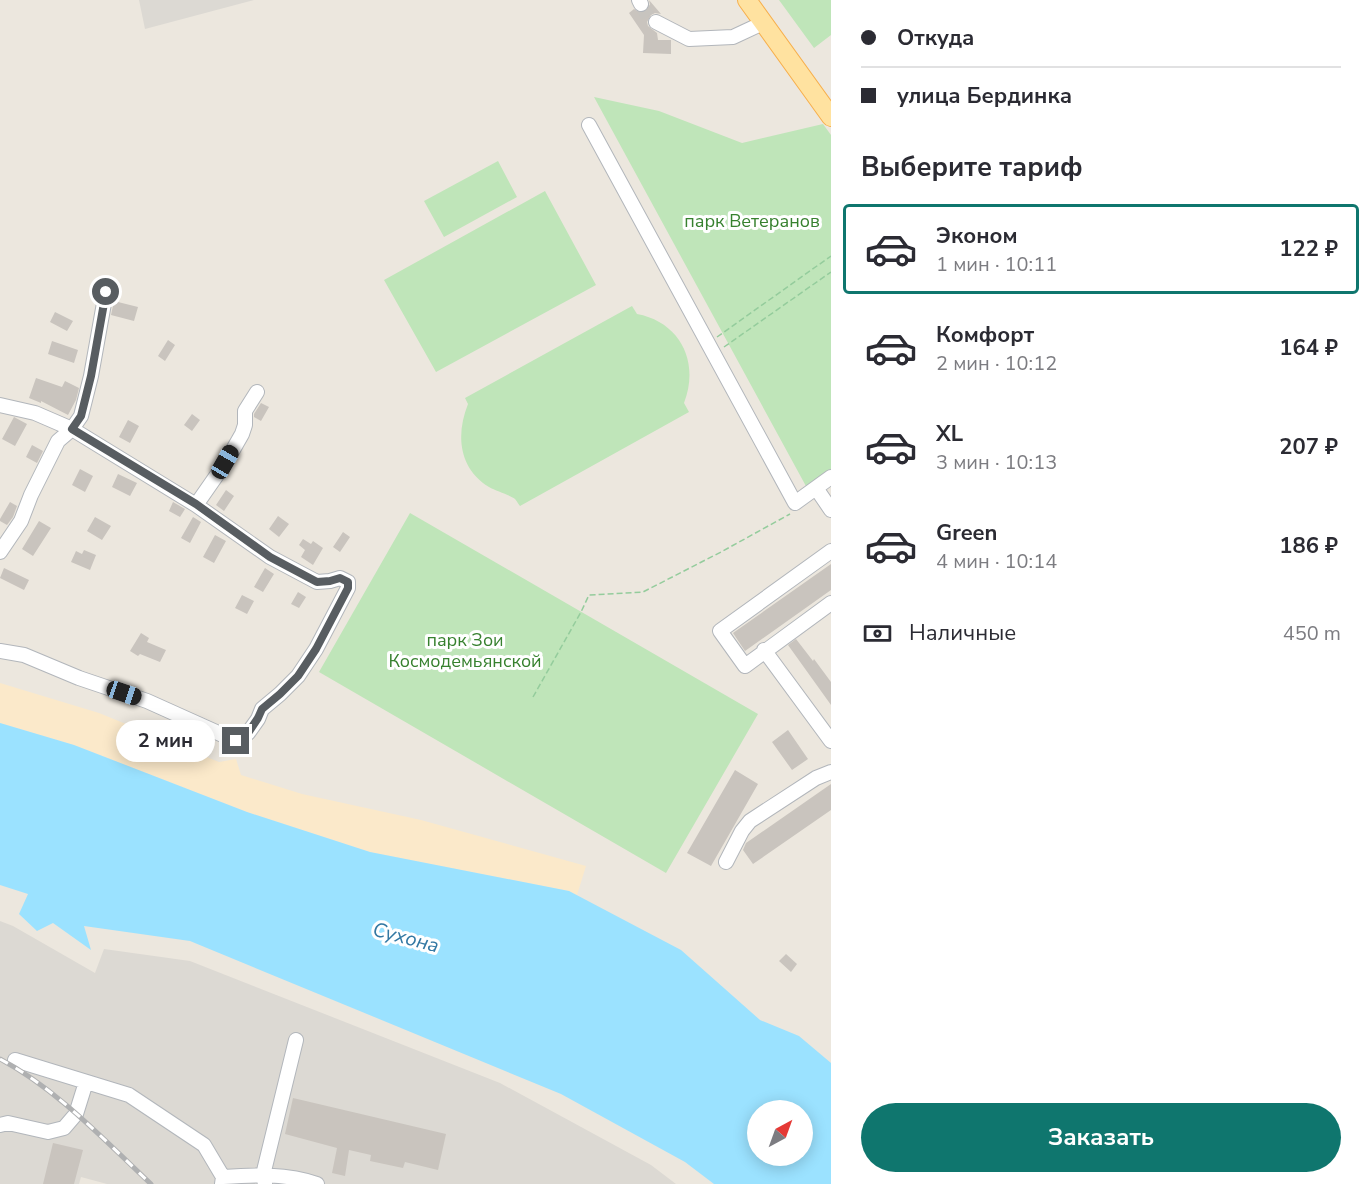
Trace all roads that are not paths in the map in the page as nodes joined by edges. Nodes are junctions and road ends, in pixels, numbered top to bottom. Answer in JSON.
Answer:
{"nodes":[{"id":1,"x":747,"y":0,"type":"edge"},
{"id":2,"x":656,"y":22,"type":"tunnel mouth"},
{"id":3,"x":763,"y":23,"type":"junction"},
{"id":4,"x":831,"y":117,"type":"edge"},
{"id":5,"x":589,"y":125,"type":"dead end"},
{"id":6,"x":106,"y":292,"type":"dead end"},
{"id":7,"x":257,"y":392,"type":"dead end"},
{"id":8,"x":0,"y":405,"type":"edge"},
{"id":9,"x":72,"y":429,"type":"junction"},
{"id":10,"x":831,"y":477,"type":"edge"},
{"id":11,"x":816,"y":488,"type":"junction"},
{"id":12,"x":196,"y":504,"type":"junction"},
{"id":13,"x":831,"y":510,"type":"edge"},
{"id":14,"x":831,"y":551,"type":"edge"},
{"id":15,"x":0,"y":552,"type":"edge"},
{"id":16,"x":831,"y":603,"type":"edge"},
{"id":17,"x":764,"y":650,"type":"junction"},
{"id":18,"x":0,"y":651,"type":"edge"},
{"id":19,"x":831,"y":741,"type":"edge"},
{"id":20,"x":831,"y":772,"type":"edge"},
{"id":21,"x":726,"y":862,"type":"dead end"},
{"id":22,"x":296,"y":1040,"type":"dead end"},
{"id":23,"x":15,"y":1060,"type":"dead end"},
{"id":24,"x":86,"y":1082,"type":"junction"},
{"id":25,"x":0,"y":1125,"type":"edge"},
{"id":26,"x":264,"y":1179,"type":"edge"},
{"id":27,"x":223,"y":1180,"type":"edge"},
{"id":28,"x":317,"y":1184,"type":"edge"}],
"edges":[{"from":1,"to":3,"type":"main road"},
{"from":2,"to":3,"type":"street"},
{"from":3,"to":4,"type":"main road"},
{"from":5,"to":11,"type":"street"},
{"from":6,"to":9,"type":"street"},
{"from":7,"to":12,"type":"street"},
{"from":8,"to":9,"type":"street"},
{"from":9,"to":12,"type":"street"},
{"from":9,"to":15,"type":"street"},
{"from":10,"to":11,"type":"street"},
{"from":11,"to":13,"type":"street"},
{"from":12,"to":18,"type":"street"},
{"from":14,"to":17,"type":"street"},
{"from":16,"to":17,"type":"street"},
{"from":17,"to":19,"type":"street"},
{"from":20,"to":21,"type":"street"},
{"from":22,"to":26,"type":"street"},
{"from":23,"to":24,"type":"street"},
{"from":24,"to":25,"type":"street"},
{"from":24,"to":27,"type":"street"},
{"from":26,"to":27,"type":"street"},
{"from":26,"to":28,"type":"street"}]}
